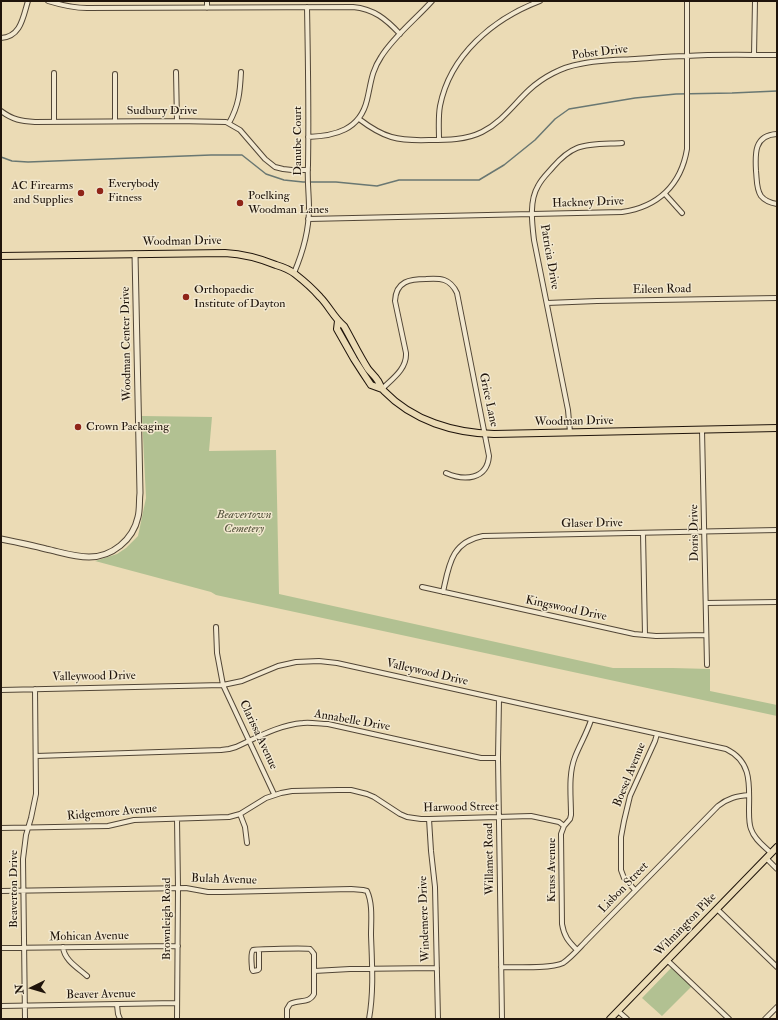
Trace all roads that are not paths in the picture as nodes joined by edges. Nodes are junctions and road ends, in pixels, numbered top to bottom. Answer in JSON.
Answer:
{"nodes":[{"id":1,"x":28,"y":1,"type":"edge"},
{"id":2,"x":48,"y":1,"type":"edge"},
{"id":3,"x":207,"y":1,"type":"edge"},
{"id":4,"x":432,"y":1,"type":"edge"},
{"id":5,"x":540,"y":1,"type":"edge"},
{"id":6,"x":688,"y":1,"type":"edge"},
{"id":7,"x":755,"y":1,"type":"edge"},
{"id":8,"x":307,"y":7,"type":"junction"},
{"id":9,"x":207,"y":8,"type":"junction"},
{"id":10,"x":400,"y":34,"type":"junction"},
{"id":11,"x":1,"y":38,"type":"edge"},
{"id":12,"x":688,"y":55,"type":"junction"},
{"id":13,"x":754,"y":55,"type":"junction"},
{"id":14,"x":777,"y":55,"type":"edge"},
{"id":15,"x":176,"y":72,"type":"dead end"},
{"id":16,"x":241,"y":72,"type":"dead end"},
{"id":17,"x":54,"y":73,"type":"dead end"},
{"id":18,"x":115,"y":74,"type":"dead end"},
{"id":19,"x":1,"y":111,"type":"edge"},
{"id":20,"x":359,"y":119,"type":"junction"},
{"id":21,"x":115,"y":121,"type":"junction"},
{"id":22,"x":177,"y":121,"type":"junction"},
{"id":23,"x":54,"y":122,"type":"junction"},
{"id":24,"x":230,"y":123,"type":"junction"},
{"id":25,"x":777,"y":134,"type":"edge"},
{"id":26,"x":308,"y":137,"type":"junction"},
{"id":27,"x":439,"y":140,"type":"junction"},
{"id":28,"x":622,"y":143,"type":"dead end"},
{"id":29,"x":308,"y":170,"type":"junction"},
{"id":30,"x":665,"y":194,"type":"junction"},
{"id":31,"x":777,"y":204,"type":"edge"},
{"id":32,"x":682,"y":213,"type":"dead end"},
{"id":33,"x":532,"y":215,"type":"junction"},
{"id":34,"x":308,"y":219,"type":"junction"},
{"id":35,"x":135,"y":254,"type":"junction"},
{"id":36,"x":1,"y":256,"type":"edge"},
{"id":37,"x":294,"y":273,"type":"junction"},
{"id":38,"x":777,"y":298,"type":"edge"},
{"id":39,"x":547,"y":303,"type":"junction"},
{"id":40,"x":382,"y":389,"type":"junction"},
{"id":41,"x":777,"y":428,"type":"edge"},
{"id":42,"x":702,"y":430,"type":"junction"},
{"id":43,"x":570,"y":432,"type":"junction"},
{"id":44,"x":485,"y":434,"type":"junction"},
{"id":45,"x":446,"y":473,"type":"dead end"},
{"id":46,"x":777,"y":530,"type":"edge"},
{"id":47,"x":704,"y":532,"type":"junction"},
{"id":48,"x":643,"y":533,"type":"junction"},
{"id":49,"x":1,"y":539,"type":"edge"},
{"id":50,"x":422,"y":587,"type":"dead end"},
{"id":51,"x":443,"y":592,"type":"junction"},
{"id":52,"x":777,"y":602,"type":"edge"},
{"id":53,"x":706,"y":603,"type":"junction"},
{"id":54,"x":216,"y":627,"type":"dead end"},
{"id":55,"x":645,"y":635,"type":"junction"},
{"id":56,"x":706,"y":635,"type":"junction"},
{"id":57,"x":707,"y":665,"type":"dead end"},
{"id":58,"x":223,"y":685,"type":"junction"},
{"id":59,"x":35,"y":689,"type":"junction"},
{"id":60,"x":1,"y":690,"type":"edge"},
{"id":61,"x":498,"y":699,"type":"junction"},
{"id":62,"x":591,"y":720,"type":"junction"},
{"id":63,"x":657,"y":734,"type":"junction"},
{"id":64,"x":250,"y":741,"type":"junction"},
{"id":65,"x":36,"y":756,"type":"junction"},
{"id":66,"x":498,"y":758,"type":"junction"},
{"id":67,"x":274,"y":794,"type":"junction"},
{"id":68,"x":749,"y":795,"type":"junction"},
{"id":69,"x":240,"y":814,"type":"junction"},
{"id":70,"x":499,"y":817,"type":"junction"},
{"id":71,"x":177,"y":819,"type":"junction"},
{"id":72,"x":429,"y":819,"type":"junction"},
{"id":73,"x":564,"y":826,"type":"junction"},
{"id":74,"x":1,"y":828,"type":"edge"},
{"id":75,"x":28,"y":828,"type":"junction"},
{"id":76,"x":247,"y":843,"type":"dead end"},
{"id":77,"x":777,"y":846,"type":"edge"},
{"id":78,"x":771,"y":853,"type":"junction"},
{"id":79,"x":766,"y":858,"type":"junction"},
{"id":80,"x":777,"y":869,"type":"edge"},
{"id":81,"x":178,"y":888,"type":"junction"},
{"id":82,"x":23,"y":890,"type":"junction"},
{"id":83,"x":636,"y":890,"type":"junction"},
{"id":84,"x":1,"y":891,"type":"edge"},
{"id":85,"x":717,"y":909,"type":"junction"},
{"id":86,"x":178,"y":946,"type":"junction"},
{"id":87,"x":63,"y":947,"type":"junction"},
{"id":88,"x":1,"y":948,"type":"edge"},
{"id":89,"x":24,"y":948,"type":"junction"},
{"id":90,"x":259,"y":950,"type":"junction"},
{"id":91,"x":577,"y":950,"type":"junction"},
{"id":92,"x":667,"y":960,"type":"junction"},
{"id":93,"x":501,"y":967,"type":"junction"},
{"id":94,"x":777,"y":967,"type":"edge"},
{"id":95,"x":437,"y":968,"type":"junction"},
{"id":96,"x":372,"y":969,"type":"junction"},
{"id":97,"x":314,"y":971,"type":"junction"},
{"id":98,"x":87,"y":976,"type":"dead end"},
{"id":99,"x":177,"y":1003,"type":"junction"},
{"id":100,"x":25,"y":1005,"type":"junction"},
{"id":101,"x":117,"y":1005,"type":"junction"},
{"id":102,"x":1,"y":1006,"type":"edge"},
{"id":103,"x":777,"y":1007,"type":"edge"},
{"id":104,"x":618,"y":1011,"type":"junction"},
{"id":105,"x":25,"y":1019,"type":"edge"},
{"id":106,"x":120,"y":1019,"type":"edge"},
{"id":107,"x":177,"y":1019,"type":"edge"},
{"id":108,"x":288,"y":1019,"type":"edge"},
{"id":109,"x":369,"y":1019,"type":"edge"},
{"id":110,"x":438,"y":1019,"type":"edge"},
{"id":111,"x":502,"y":1019,"type":"edge"},
{"id":112,"x":610,"y":1019,"type":"edge"},
{"id":113,"x":627,"y":1019,"type":"edge"},
{"id":114,"x":729,"y":1019,"type":"edge"},
{"id":115,"x":766,"y":1019,"type":"edge"}],
"edges":[{"from":1,"to":11,"type":"street"},
{"from":2,"to":9,"type":"street"},
{"from":3,"to":9,"type":"street"},
{"from":4,"to":10,"type":"street"},
{"from":5,"to":27,"type":"street"},
{"from":6,"to":12,"type":"street","name":"Hackney Drive"},
{"from":7,"to":13,"type":"street"},
{"from":8,"to":9,"type":"street"},
{"from":8,"to":10,"type":"street"},
{"from":8,"to":26,"type":"street","name":"Danube Court"},
{"from":10,"to":20,"type":"street"},
{"from":12,"to":13,"type":"street","name":"Pobst Drive"},
{"from":12,"to":27,"type":"street","name":"Pobst Drive"},
{"from":12,"to":30,"type":"street","name":"Hackney Drive"},
{"from":13,"to":14,"type":"street","name":"Pobst Drive"},
{"from":15,"to":22,"type":"street"},
{"from":16,"to":24,"type":"street"},
{"from":17,"to":23,"type":"street"},
{"from":18,"to":21,"type":"street"},
{"from":19,"to":23,"type":"street","name":"Sudbury Drive"},
{"from":20,"to":26,"type":"street"},
{"from":20,"to":27,"type":"street","name":"Pobst Drive"},
{"from":21,"to":22,"type":"street","name":"Sudbury Drive"},
{"from":21,"to":23,"type":"street","name":"Sudbury Drive"},
{"from":22,"to":24,"type":"street","name":"Sudbury Drive"},
{"from":24,"to":29,"type":"street"},
{"from":25,"to":31,"type":"street"},
{"from":26,"to":29,"type":"street","name":"Danube Court"},
{"from":28,"to":33,"type":"street","name":"Patricia Drive"},
{"from":29,"to":34,"type":"street","name":"Danube Court"},
{"from":30,"to":32,"type":"street"},
{"from":30,"to":33,"type":"street","name":"Hackney Drive"},
{"from":33,"to":34,"type":"street","name":"Hackney Drive"},
{"from":33,"to":39,"type":"street","name":"Patricia Drive"},
{"from":34,"to":37,"type":"street","name":"Danube Court"},
{"from":35,"to":36,"type":"main road","name":"Woodman Drive"},
{"from":35,"to":37,"type":"main road","name":"Woodman Drive"},
{"from":35,"to":49,"type":"street","name":"Woodman Center Drive"},
{"from":37,"to":40,"type":"main road","name":"Woodman Drive"},
{"from":38,"to":39,"type":"street","name":"Eileen Road"},
{"from":39,"to":43,"type":"street","name":"Patricia Drive"},
{"from":40,"to":44,"type":"main road","name":"Woodman Drive"},
{"from":40,"to":44,"type":"street","name":"Grice Lane"},
{"from":41,"to":42,"type":"main road","name":"Woodman Drive"},
{"from":42,"to":43,"type":"main road","name":"Woodman Drive"},
{"from":42,"to":47,"type":"street","name":"Doris Drive"},
{"from":43,"to":44,"type":"main road","name":"Woodman Drive"},
{"from":44,"to":45,"type":"street","name":"Grice Lane"},
{"from":46,"to":47,"type":"street","name":"Glaser Drive"},
{"from":47,"to":48,"type":"street","name":"Glaser Drive"},
{"from":47,"to":53,"type":"street","name":"Doris Drive"},
{"from":48,"to":51,"type":"street","name":"Glaser Drive"},
{"from":48,"to":55,"type":"street"},
{"from":50,"to":51,"type":"street","name":"Kingswood Drive"},
{"from":51,"to":55,"type":"street","name":"Kingswood Drive"},
{"from":52,"to":53,"type":"street"},
{"from":53,"to":56,"type":"street","name":"Doris Drive"},
{"from":54,"to":58,"type":"street","name":"Clarissa Avenue"},
{"from":55,"to":56,"type":"street","name":"Kingswood Drive"},
{"from":56,"to":57,"type":"street","name":"Doris Drive"},
{"from":58,"to":59,"type":"street","name":"Valleywood Drive"},
{"from":58,"to":61,"type":"street","name":"Valleywood Drive"},
{"from":58,"to":64,"type":"street","name":"Clarissa Avenue"},
{"from":59,"to":60,"type":"street","name":"Valleywood Drive"},
{"from":59,"to":65,"type":"street","name":"Beaverton Drive"},
{"from":61,"to":62,"type":"street","name":"Valleywood Drive"},
{"from":61,"to":66,"type":"street","name":"Willamet Road"},
{"from":62,"to":63,"type":"street","name":"Valleywood Drive"},
{"from":62,"to":73,"type":"street","name":"Kruss Avenue"},
{"from":63,"to":68,"type":"street","name":"Valleywood Drive"},
{"from":63,"to":83,"type":"street","name":"Boesel Avenue"},
{"from":64,"to":65,"type":"street","name":"Annabelle Drive"},
{"from":64,"to":66,"type":"street","name":"Annabelle Drive"},
{"from":64,"to":67,"type":"street","name":"Clarissa Avenue"},
{"from":65,"to":75,"type":"street","name":"Beaverton Drive"},
{"from":66,"to":70,"type":"street","name":"Willamet Road"},
{"from":67,"to":69,"type":"street","name":"Harwood Street"},
{"from":67,"to":72,"type":"street","name":"Harwood Street"},
{"from":68,"to":78,"type":"street","name":"Valleywood Drive"},
{"from":68,"to":83,"type":"street","name":"Lisbon Street"},
{"from":69,"to":71,"type":"street","name":"Harwood Street"},
{"from":69,"to":76,"type":"street"},
{"from":70,"to":72,"type":"street","name":"Harwood Street"},
{"from":70,"to":73,"type":"street","name":"Harwood Street"},
{"from":70,"to":93,"type":"street","name":"Willamet Road"},
{"from":71,"to":75,"type":"street","name":"Ridgemore Avenue"},
{"from":71,"to":81,"type":"street","name":"Brownleigh Road"},
{"from":72,"to":95,"type":"street","name":"Windemere Drive"},
{"from":73,"to":91,"type":"street","name":"Kruss Avenue"},
{"from":74,"to":75,"type":"street","name":"Ridgemore Avenue"},
{"from":75,"to":82,"type":"street","name":"Beaverton Drive"},
{"from":77,"to":78,"type":"main road","name":"Wilmington Pike"},
{"from":78,"to":79,"type":"main road","name":"Wilmington Pike"},
{"from":79,"to":80,"type":"street"},
{"from":79,"to":85,"type":"main road","name":"Wilmington Pike"},
{"from":81,"to":82,"type":"street","name":"Bulah Avenue"},
{"from":81,"to":86,"type":"street","name":"Brownleigh Road"},
{"from":81,"to":96,"type":"street","name":"Bulah Avenue"},
{"from":82,"to":84,"type":"street","name":"Bulah Avenue"},
{"from":82,"to":89,"type":"street","name":"Beaverton Drive"},
{"from":83,"to":91,"type":"street","name":"Lisbon Street"},
{"from":85,"to":92,"type":"main road","name":"Wilmington Pike"},
{"from":85,"to":94,"type":"street"},
{"from":86,"to":87,"type":"street","name":"Mohican Avenue"},
{"from":86,"to":99,"type":"street","name":"Brownleigh Road"},
{"from":87,"to":89,"type":"street","name":"Mohican Avenue"},
{"from":87,"to":98,"type":"street"},
{"from":88,"to":89,"type":"street","name":"Mohican Avenue"},
{"from":89,"to":100,"type":"street","name":"Beaverton Drive"},
{"from":90,"to":90,"type":"street"},
{"from":90,"to":97,"type":"street"},
{"from":91,"to":93,"type":"street","name":"Lisbon Street"},
{"from":92,"to":104,"type":"main road","name":"Wilmington Pike"},
{"from":92,"to":114,"type":"street"},
{"from":93,"to":111,"type":"street","name":"Willamet Road"},
{"from":95,"to":96,"type":"street"},
{"from":95,"to":110,"type":"street","name":"Windemere Drive"},
{"from":96,"to":97,"type":"street"},
{"from":96,"to":109,"type":"street"},
{"from":97,"to":108,"type":"street"},
{"from":99,"to":101,"type":"street","name":"Beaver Avenue"},
{"from":99,"to":107,"type":"street","name":"Brownleigh Road"},
{"from":100,"to":101,"type":"street","name":"Beaver Avenue"},
{"from":100,"to":102,"type":"street","name":"Beaver Avenue"},
{"from":100,"to":105,"type":"street","name":"Beaverton Drive"},
{"from":101,"to":106,"type":"street"},
{"from":103,"to":115,"type":"street"},
{"from":104,"to":112,"type":"main road","name":"Wilmington Pike"},
{"from":104,"to":113,"type":"street"}]}
